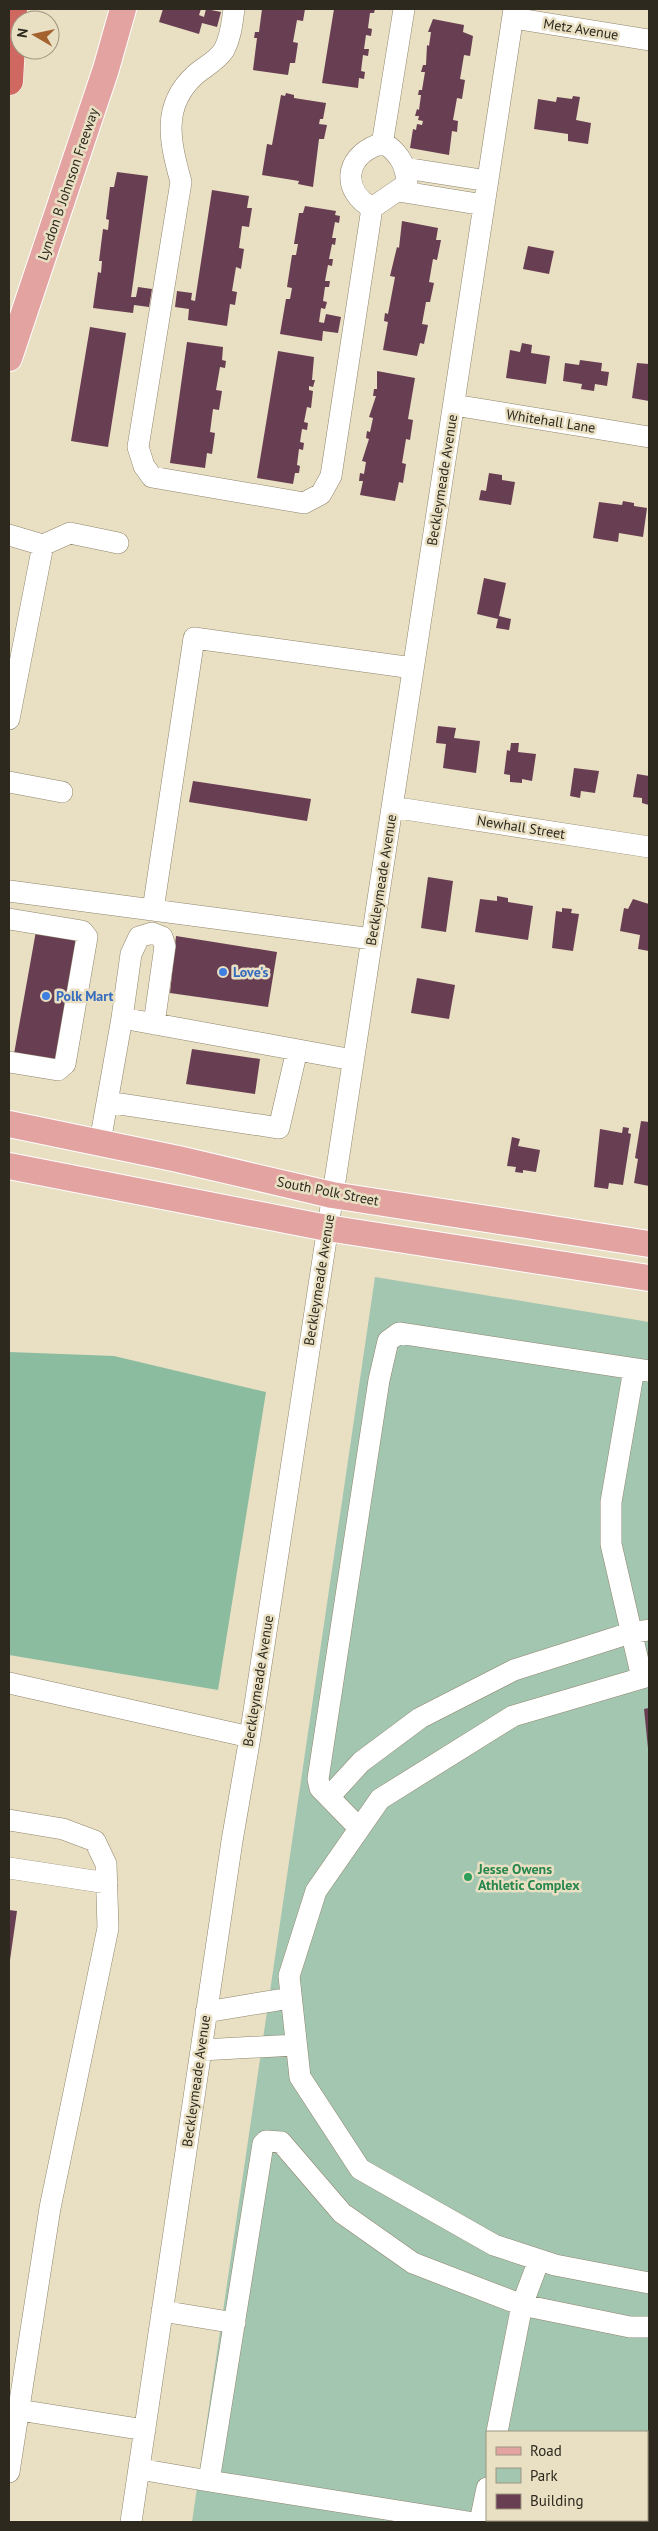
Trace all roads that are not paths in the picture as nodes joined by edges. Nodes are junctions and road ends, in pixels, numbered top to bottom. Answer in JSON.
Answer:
{"nodes":[{"id":1,"x":13,"y":9,"type":"edge"},
{"id":2,"x":123,"y":9,"type":"edge"},
{"id":3,"x":234,"y":9,"type":"edge"},
{"id":4,"x":404,"y":9,"type":"edge"},
{"id":5,"x":514,"y":14,"type":"edge"},
{"id":6,"x":649,"y":40,"type":"edge"},
{"id":7,"x":9,"y":81,"type":"edge"},
{"id":8,"x":382,"y":145,"type":"junction"},
{"id":9,"x":405,"y":168,"type":"junction"},
{"id":10,"x":488,"y":181,"type":"junction"},
{"id":11,"x":398,"y":190,"type":"junction"},
{"id":12,"x":484,"y":205,"type":"junction"},
{"id":13,"x":372,"y":208,"type":"junction"},
{"id":14,"x":9,"y":358,"type":"edge"},
{"id":15,"x":454,"y":405,"type":"junction"},
{"id":16,"x":649,"y":437,"type":"edge"},
{"id":17,"x":9,"y":535,"type":"edge"},
{"id":18,"x":118,"y":543,"type":"dead end"},
{"id":19,"x":43,"y":544,"type":"junction"},
{"id":20,"x":413,"y":668,"type":"junction"},
{"id":21,"x":9,"y":719,"type":"edge"},
{"id":22,"x":9,"y":782,"type":"edge"},
{"id":23,"x":62,"y":792,"type":"dead end"},
{"id":24,"x":392,"y":807,"type":"junction"},
{"id":25,"x":649,"y":847,"type":"edge"},
{"id":26,"x":10,"y":897,"type":"edge"},
{"id":27,"x":153,"y":910,"type":"junction"},
{"id":28,"x":9,"y":919,"type":"edge"},
{"id":29,"x":372,"y":939,"type":"junction"},
{"id":30,"x":122,"y":1018,"type":"junction"},
{"id":31,"x":154,"y":1024,"type":"junction"},
{"id":32,"x":297,"y":1050,"type":"junction"},
{"id":33,"x":353,"y":1060,"type":"junction"},
{"id":34,"x":9,"y":1062,"type":"edge"},
{"id":35,"x":107,"y":1102,"type":"junction"},
{"id":36,"x":9,"y":1124,"type":"edge"},
{"id":37,"x":100,"y":1142,"type":"junction"},
{"id":38,"x":9,"y":1166,"type":"edge"},
{"id":39,"x":332,"y":1195,"type":"junction"},
{"id":40,"x":328,"y":1228,"type":"junction"},
{"id":41,"x":649,"y":1244,"type":"edge"},
{"id":42,"x":649,"y":1278,"type":"edge"},
{"id":43,"x":642,"y":1370,"type":"edge"},
{"id":44,"x":640,"y":1632,"type":"edge"},
{"id":45,"x":646,"y":1677,"type":"edge"},
{"id":46,"x":9,"y":1683,"type":"edge"},
{"id":47,"x":250,"y":1737,"type":"junction"},
{"id":48,"x":329,"y":1797,"type":"junction"},
{"id":49,"x":9,"y":1820,"type":"edge"},
{"id":50,"x":359,"y":1828,"type":"junction"},
{"id":51,"x":9,"y":1868,"type":"edge"},
{"id":52,"x":107,"y":1883,"type":"junction"},
{"id":53,"x":290,"y":1998,"type":"junction"},
{"id":54,"x":206,"y":2012,"type":"junction"},
{"id":55,"x":296,"y":2045,"type":"junction"},
{"id":56,"x":201,"y":2050,"type":"junction"},
{"id":57,"x":539,"y":2260,"type":"junction"},
{"id":58,"x":649,"y":2283,"type":"edge"},
{"id":59,"x":522,"y":2305,"type":"junction"},
{"id":60,"x":162,"y":2311,"type":"junction"},
{"id":61,"x":235,"y":2323,"type":"junction"},
{"id":62,"x":649,"y":2327,"type":"edge"},
{"id":63,"x":18,"y":2410,"type":"junction"},
{"id":64,"x":145,"y":2430,"type":"junction"},
{"id":65,"x":497,"y":2431,"type":"edge"},
{"id":66,"x":139,"y":2469,"type":"junction"},
{"id":67,"x":9,"y":2472,"type":"edge"},
{"id":68,"x":209,"y":2481,"type":"junction"},
{"id":69,"x":486,"y":2493,"type":"edge"},
{"id":70,"x":131,"y":2522,"type":"edge"},
{"id":71,"x":468,"y":2522,"type":"edge"},
{"id":72,"x":480,"y":2522,"type":"edge"}],
"edges":[{"from":1,"to":7,"type":"highway"},
{"from":2,"to":14,"type":"main road","name":"Lyndon B Johnson Freeway"},
{"from":3,"to":13,"type":"street"},
{"from":4,"to":8,"type":"street"},
{"from":5,"to":6,"type":"street","name":"Metz Avenue"},
{"from":5,"to":10,"type":"street","name":"Beckleymeade Avenue"},
{"from":8,"to":9,"type":"street"},
{"from":8,"to":13,"type":"street"},
{"from":9,"to":10,"type":"street"},
{"from":9,"to":11,"type":"street"},
{"from":10,"to":12,"type":"street","name":"Beckleymeade Avenue"},
{"from":11,"to":12,"type":"street"},
{"from":11,"to":13,"type":"street"},
{"from":12,"to":15,"type":"street","name":"Beckleymeade Avenue"},
{"from":15,"to":16,"type":"street","name":"Whitehall Lane"},
{"from":15,"to":20,"type":"street","name":"Beckleymeade Avenue"},
{"from":17,"to":19,"type":"street"},
{"from":18,"to":19,"type":"street"},
{"from":19,"to":21,"type":"street"},
{"from":20,"to":24,"type":"street","name":"Beckleymeade Avenue"},
{"from":20,"to":27,"type":"street"},
{"from":22,"to":23,"type":"street"},
{"from":24,"to":25,"type":"street","name":"Newhall Street"},
{"from":24,"to":29,"type":"street","name":"Beckleymeade Avenue"},
{"from":26,"to":27,"type":"street"},
{"from":27,"to":29,"type":"street"},
{"from":28,"to":34,"type":"street"},
{"from":29,"to":33,"type":"street","name":"Beckleymeade Avenue"},
{"from":30,"to":31,"type":"street"},
{"from":30,"to":31,"type":"street"},
{"from":30,"to":35,"type":"street"},
{"from":31,"to":32,"type":"street"},
{"from":32,"to":33,"type":"street"},
{"from":32,"to":35,"type":"street"},
{"from":33,"to":39,"type":"street","name":"Beckleymeade Avenue"},
{"from":35,"to":37,"type":"street"},
{"from":36,"to":37,"type":"main road","name":"South Polk Street"},
{"from":37,"to":39,"type":"main road","name":"South Polk Street"},
{"from":38,"to":40,"type":"main road"},
{"from":39,"to":40,"type":"street","name":"Beckleymeade Avenue"},
{"from":39,"to":41,"type":"main road","name":"South Polk Street"},
{"from":40,"to":42,"type":"main road"},
{"from":40,"to":47,"type":"street","name":"Beckleymeade Avenue"},
{"from":43,"to":44,"type":"street"},
{"from":43,"to":48,"type":"street"},
{"from":44,"to":45,"type":"street"},
{"from":44,"to":48,"type":"street"},
{"from":45,"to":50,"type":"street"},
{"from":46,"to":47,"type":"street"},
{"from":47,"to":54,"type":"street","name":"Beckleymeade Avenue"},
{"from":48,"to":50,"type":"street"},
{"from":49,"to":52,"type":"street"},
{"from":50,"to":53,"type":"street"},
{"from":51,"to":52,"type":"street"},
{"from":52,"to":63,"type":"street"},
{"from":53,"to":54,"type":"street"},
{"from":53,"to":55,"type":"street"},
{"from":54,"to":56,"type":"street","name":"Beckleymeade Avenue"},
{"from":55,"to":56,"type":"street"},
{"from":55,"to":57,"type":"street"},
{"from":56,"to":60,"type":"street","name":"Beckleymeade Avenue"},
{"from":57,"to":58,"type":"street"},
{"from":57,"to":59,"type":"street"},
{"from":59,"to":61,"type":"street"},
{"from":59,"to":62,"type":"street"},
{"from":59,"to":65,"type":"street"},
{"from":60,"to":61,"type":"street"},
{"from":60,"to":64,"type":"street","name":"Beckleymeade Avenue"},
{"from":61,"to":68,"type":"street"},
{"from":63,"to":64,"type":"street"},
{"from":63,"to":67,"type":"street"},
{"from":64,"to":66,"type":"street","name":"Beckleymeade Avenue"},
{"from":66,"to":68,"type":"street"},
{"from":66,"to":70,"type":"street","name":"Beckleymeade Avenue"},
{"from":68,"to":71,"type":"street"},
{"from":69,"to":72,"type":"street"}]}
